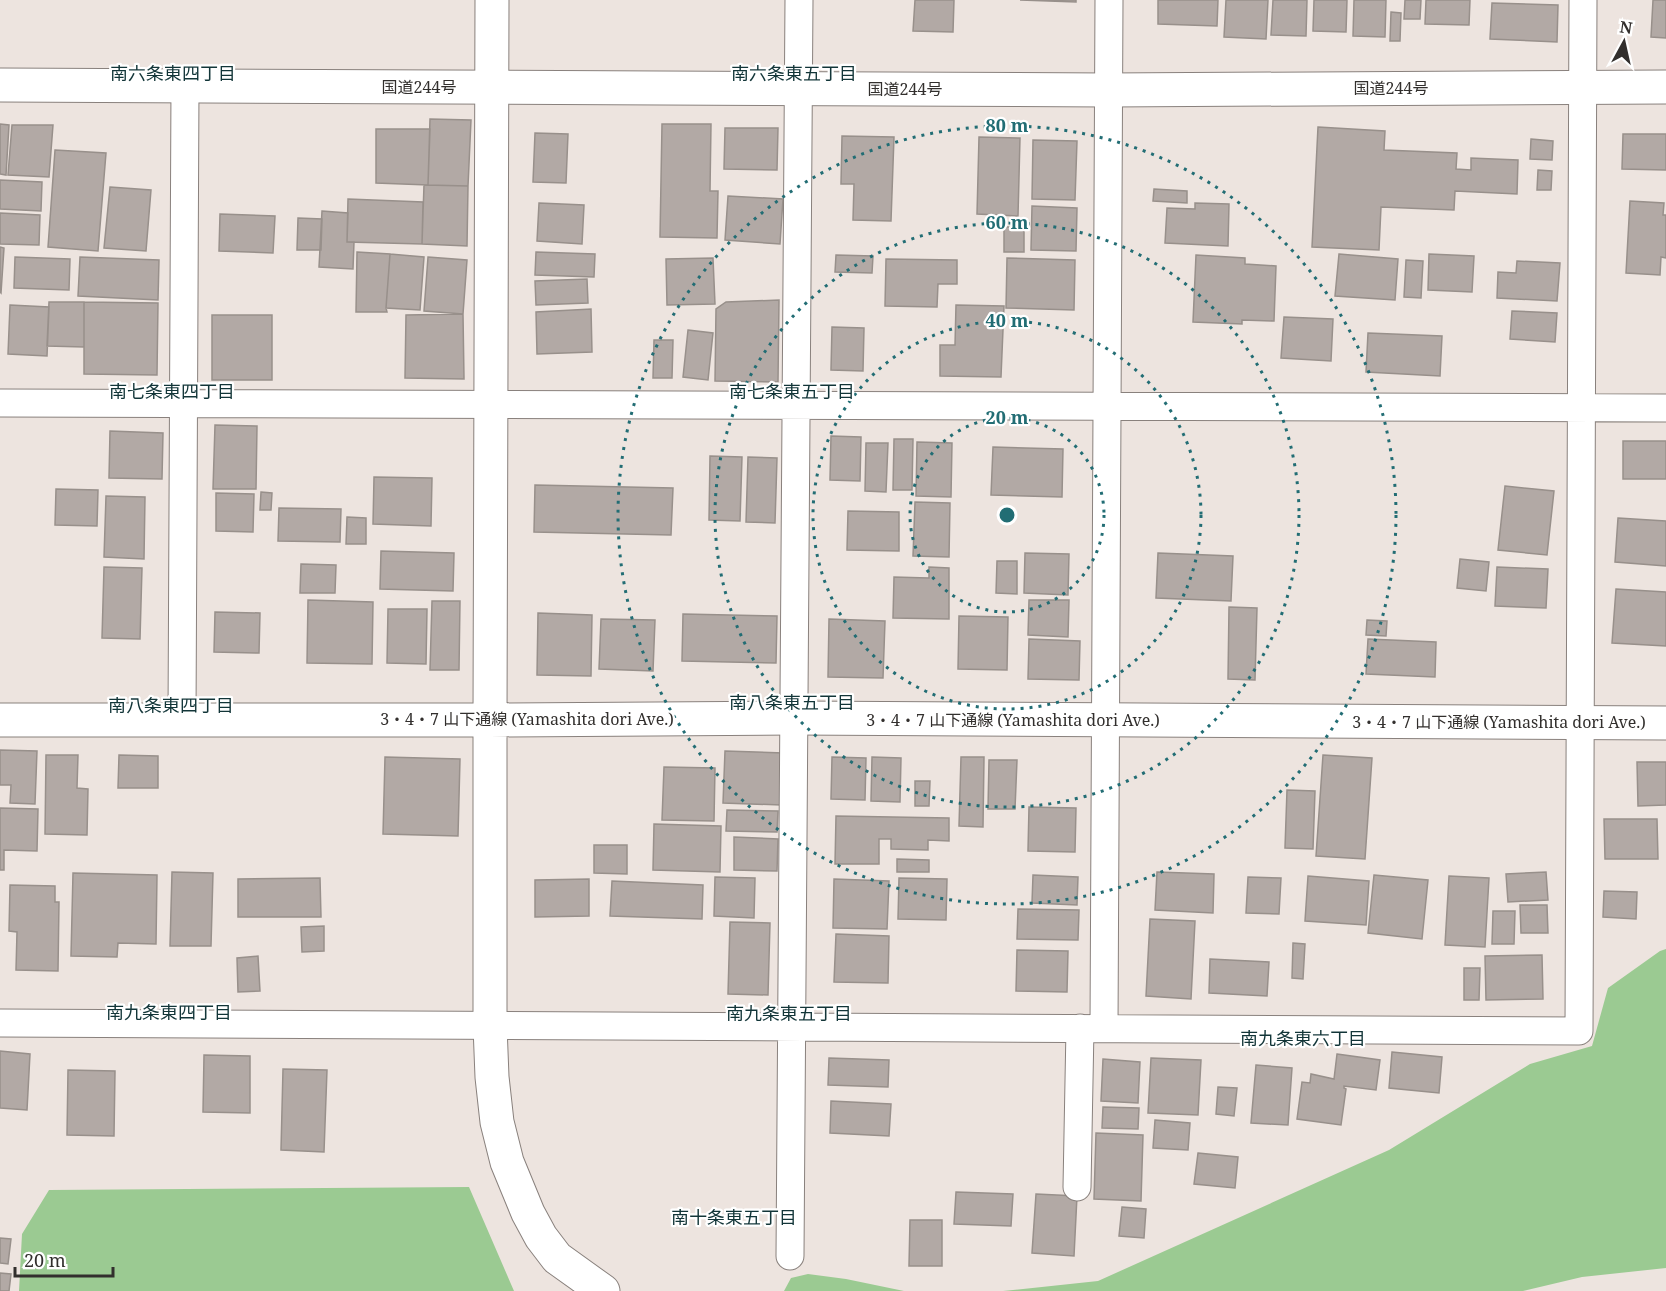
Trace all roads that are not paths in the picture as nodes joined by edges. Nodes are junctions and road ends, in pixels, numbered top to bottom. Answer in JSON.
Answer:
{"nodes":[{"id":1,"x":492,"y":0,"type":"edge"},
{"id":2,"x":799,"y":0,"type":"edge"},
{"id":3,"x":1108,"y":0,"type":"edge"},
{"id":4,"x":1583,"y":0,"type":"edge"},
{"id":5,"x":0,"y":85,"type":"edge"},
{"id":6,"x":185,"y":86,"type":"junction"},
{"id":7,"x":493,"y":87,"type":"junction"},
{"id":8,"x":1583,"y":87,"type":"junction"},
{"id":9,"x":1666,"y":87,"type":"edge"},
{"id":10,"x":798,"y":89,"type":"junction"},
{"id":11,"x":1108,"y":90,"type":"junction"},
{"id":12,"x":0,"y":403,"type":"edge"},
{"id":13,"x":183,"y":404,"type":"junction"},
{"id":14,"x":491,"y":404,"type":"junction"},
{"id":15,"x":796,"y":405,"type":"junction"},
{"id":16,"x":1107,"y":406,"type":"junction"},
{"id":17,"x":1581,"y":408,"type":"junction"},
{"id":18,"x":1666,"y":408,"type":"edge"},
{"id":19,"x":794,"y":718,"type":"junction"},
{"id":20,"x":182,"y":719,"type":"junction"},
{"id":21,"x":0,"y":720,"type":"edge"},
{"id":22,"x":490,"y":720,"type":"junction"},
{"id":23,"x":1106,"y":721,"type":"junction"},
{"id":24,"x":1580,"y":722,"type":"junction"},
{"id":25,"x":1666,"y":723,"type":"edge"},
{"id":26,"x":0,"y":1023,"type":"edge"},
{"id":27,"x":490,"y":1026,"type":"junction"},
{"id":28,"x":792,"y":1027,"type":"junction"},
{"id":29,"x":1092,"y":1028,"type":"junction"},
{"id":30,"x":1077,"y":1187,"type":"dead end"},
{"id":31,"x":790,"y":1256,"type":"dead end"},
{"id":32,"x":603,"y":1291,"type":"edge"}],
"edges":[{"from":1,"to":7,"type":"main road"},
{"from":2,"to":10,"type":"street"},
{"from":3,"to":11,"type":"street"},
{"from":4,"to":8,"type":"street"},
{"from":5,"to":6,"type":"main road","name":"国道244号"},
{"from":6,"to":7,"type":"main road","name":"国道244号"},
{"from":6,"to":13,"type":"street"},
{"from":7,"to":10,"type":"main road","name":"国道244号"},
{"from":7,"to":14,"type":"main road"},
{"from":8,"to":9,"type":"main road","name":"国道244号"},
{"from":8,"to":11,"type":"main road","name":"国道244号"},
{"from":8,"to":17,"type":"street"},
{"from":10,"to":11,"type":"main road","name":"国道244号"},
{"from":10,"to":15,"type":"street"},
{"from":11,"to":16,"type":"street"},
{"from":12,"to":13,"type":"street"},
{"from":13,"to":14,"type":"street"},
{"from":13,"to":20,"type":"street"},
{"from":14,"to":15,"type":"street"},
{"from":14,"to":22,"type":"main road"},
{"from":15,"to":16,"type":"street"},
{"from":15,"to":19,"type":"street"},
{"from":16,"to":17,"type":"street"},
{"from":16,"to":23,"type":"street"},
{"from":17,"to":18,"type":"street"},
{"from":17,"to":24,"type":"street"},
{"from":19,"to":22,"type":"main road","name":"3・4・7 山下通線 (Yamashita dori Ave.)"},
{"from":19,"to":23,"type":"main road","name":"3・4・7 山下通線 (Yamashita dori Ave.)"},
{"from":19,"to":28,"type":"street"},
{"from":20,"to":21,"type":"main road","name":"3・4・7 山下通線 (Yamashita dori Ave.)"},
{"from":20,"to":22,"type":"main road","name":"3・4・7 山下通線 (Yamashita dori Ave.)"},
{"from":22,"to":27,"type":"main road"},
{"from":23,"to":24,"type":"main road","name":"3・4・7 山下通線 (Yamashita dori Ave.)"},
{"from":23,"to":29,"type":"street"},
{"from":24,"to":25,"type":"main road","name":"3・4・7 山下通線 (Yamashita dori Ave.)"},
{"from":24,"to":29,"type":"street"},
{"from":26,"to":27,"type":"street"},
{"from":27,"to":28,"type":"street"},
{"from":27,"to":32,"type":"main road"},
{"from":28,"to":29,"type":"street"},
{"from":28,"to":31,"type":"street"},
{"from":29,"to":30,"type":"street"}]}
